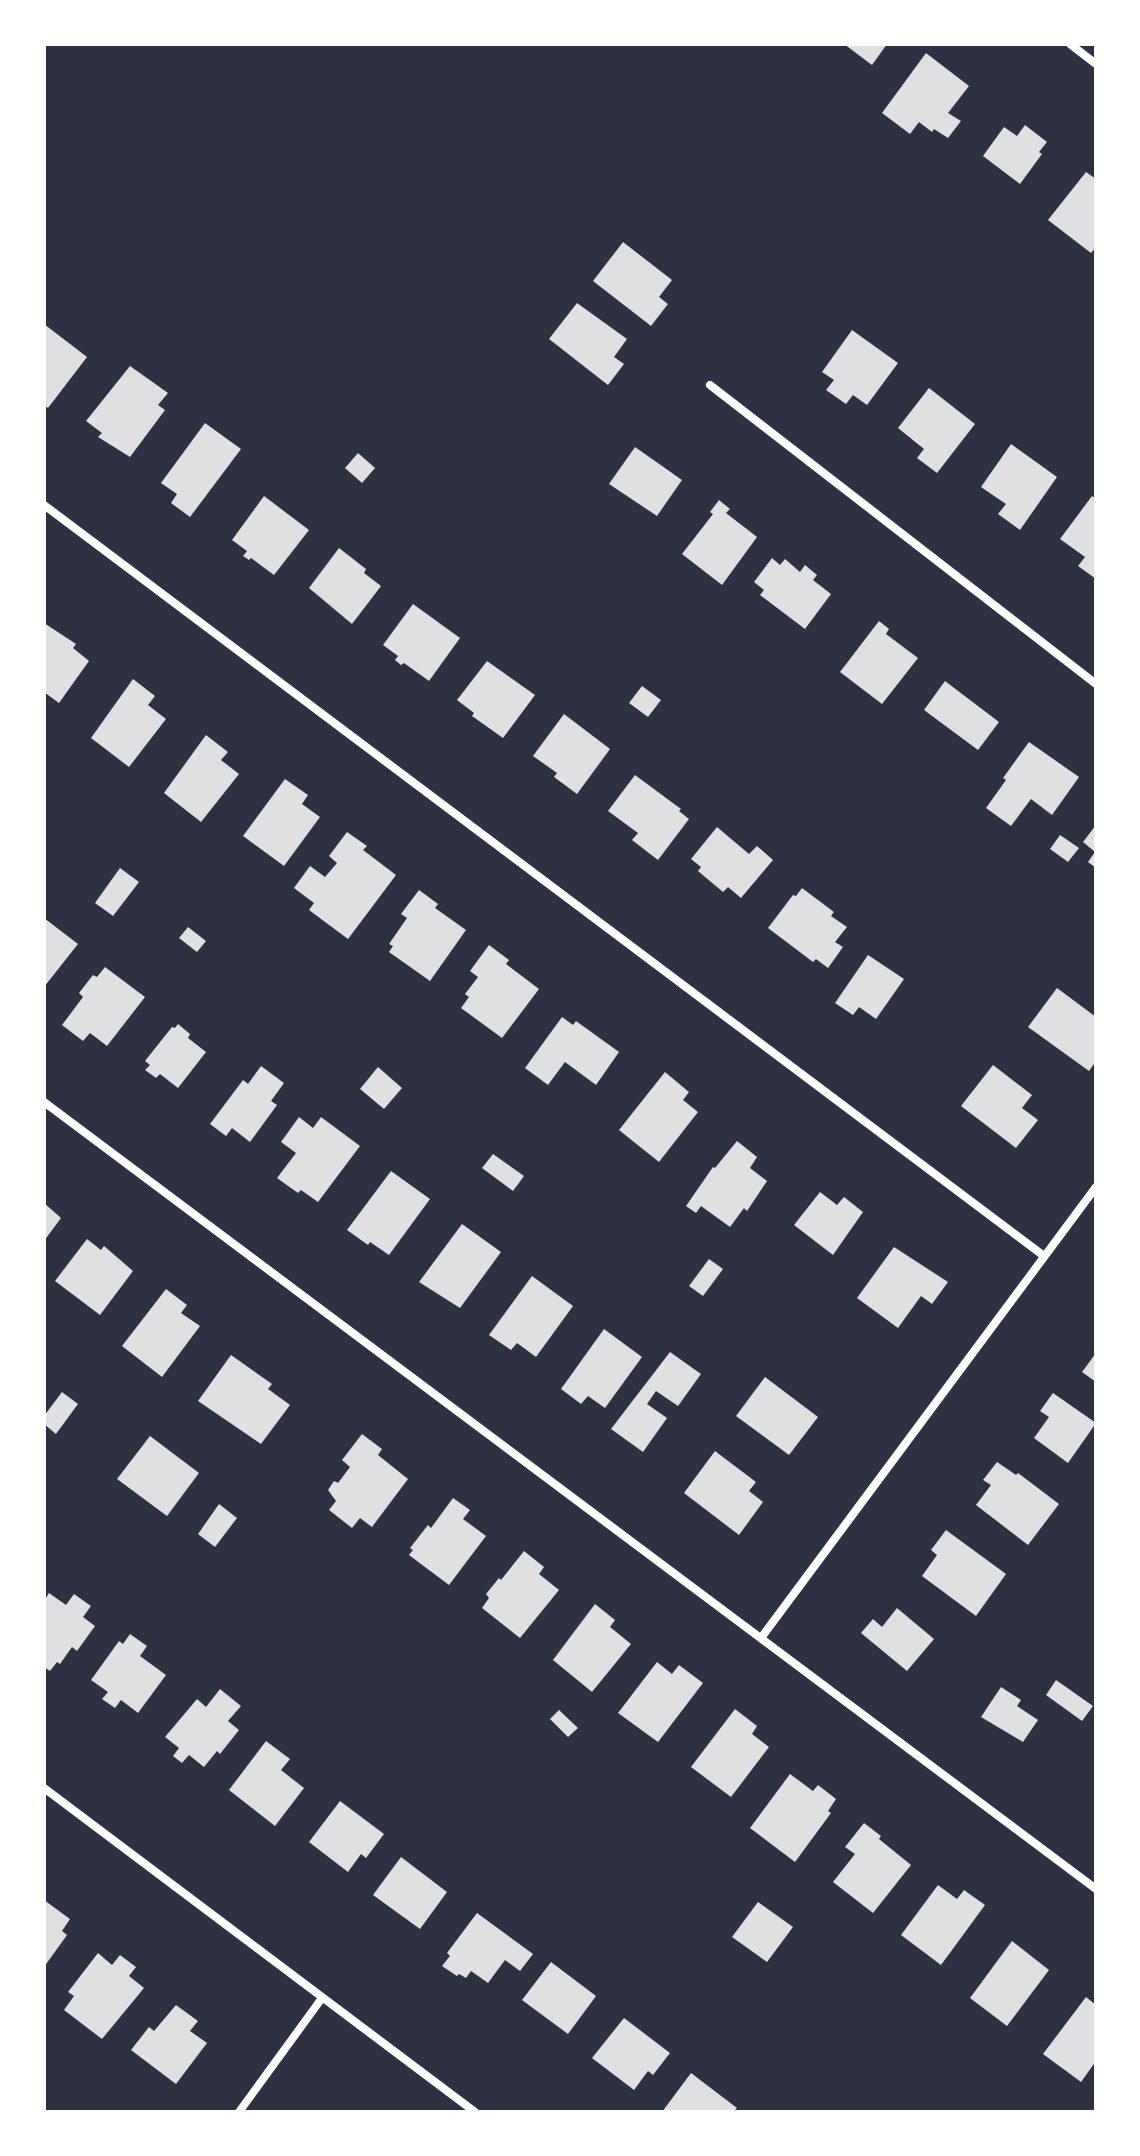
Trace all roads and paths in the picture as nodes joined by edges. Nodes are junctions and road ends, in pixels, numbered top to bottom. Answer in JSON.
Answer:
{"nodes":[{"id":1,"x":1070,"y":44,"type":"edge"},
{"id":2,"x":1096,"y":64,"type":"edge"},
{"id":3,"x":710,"y":385,"type":"dead end"},
{"id":4,"x":44,"y":505,"type":"edge"},
{"id":5,"x":1096,"y":684,"type":"edge"},
{"id":6,"x":44,"y":1102,"type":"edge"},
{"id":7,"x":1096,"y":1187,"type":"edge"},
{"id":8,"x":1044,"y":1256,"type":"junction"},
{"id":9,"x":761,"y":1638,"type":"junction"},
{"id":10,"x":44,"y":1788,"type":"edge"},
{"id":11,"x":1096,"y":1889,"type":"edge"},
{"id":12,"x":322,"y":1998,"type":"junction"},
{"id":13,"x":239,"y":2112,"type":"edge"},
{"id":14,"x":475,"y":2112,"type":"edge"}],
"edges":[{"from":1,"to":2,"type":"street"},
{"from":3,"to":5,"type":"street"},
{"from":4,"to":8,"type":"street"},
{"from":6,"to":9,"type":"street"},
{"from":7,"to":8,"type":"street"},
{"from":8,"to":9,"type":"street"},
{"from":9,"to":11,"type":"street"},
{"from":10,"to":12,"type":"street"},
{"from":12,"to":13,"type":"street"},
{"from":12,"to":14,"type":"street"}]}
